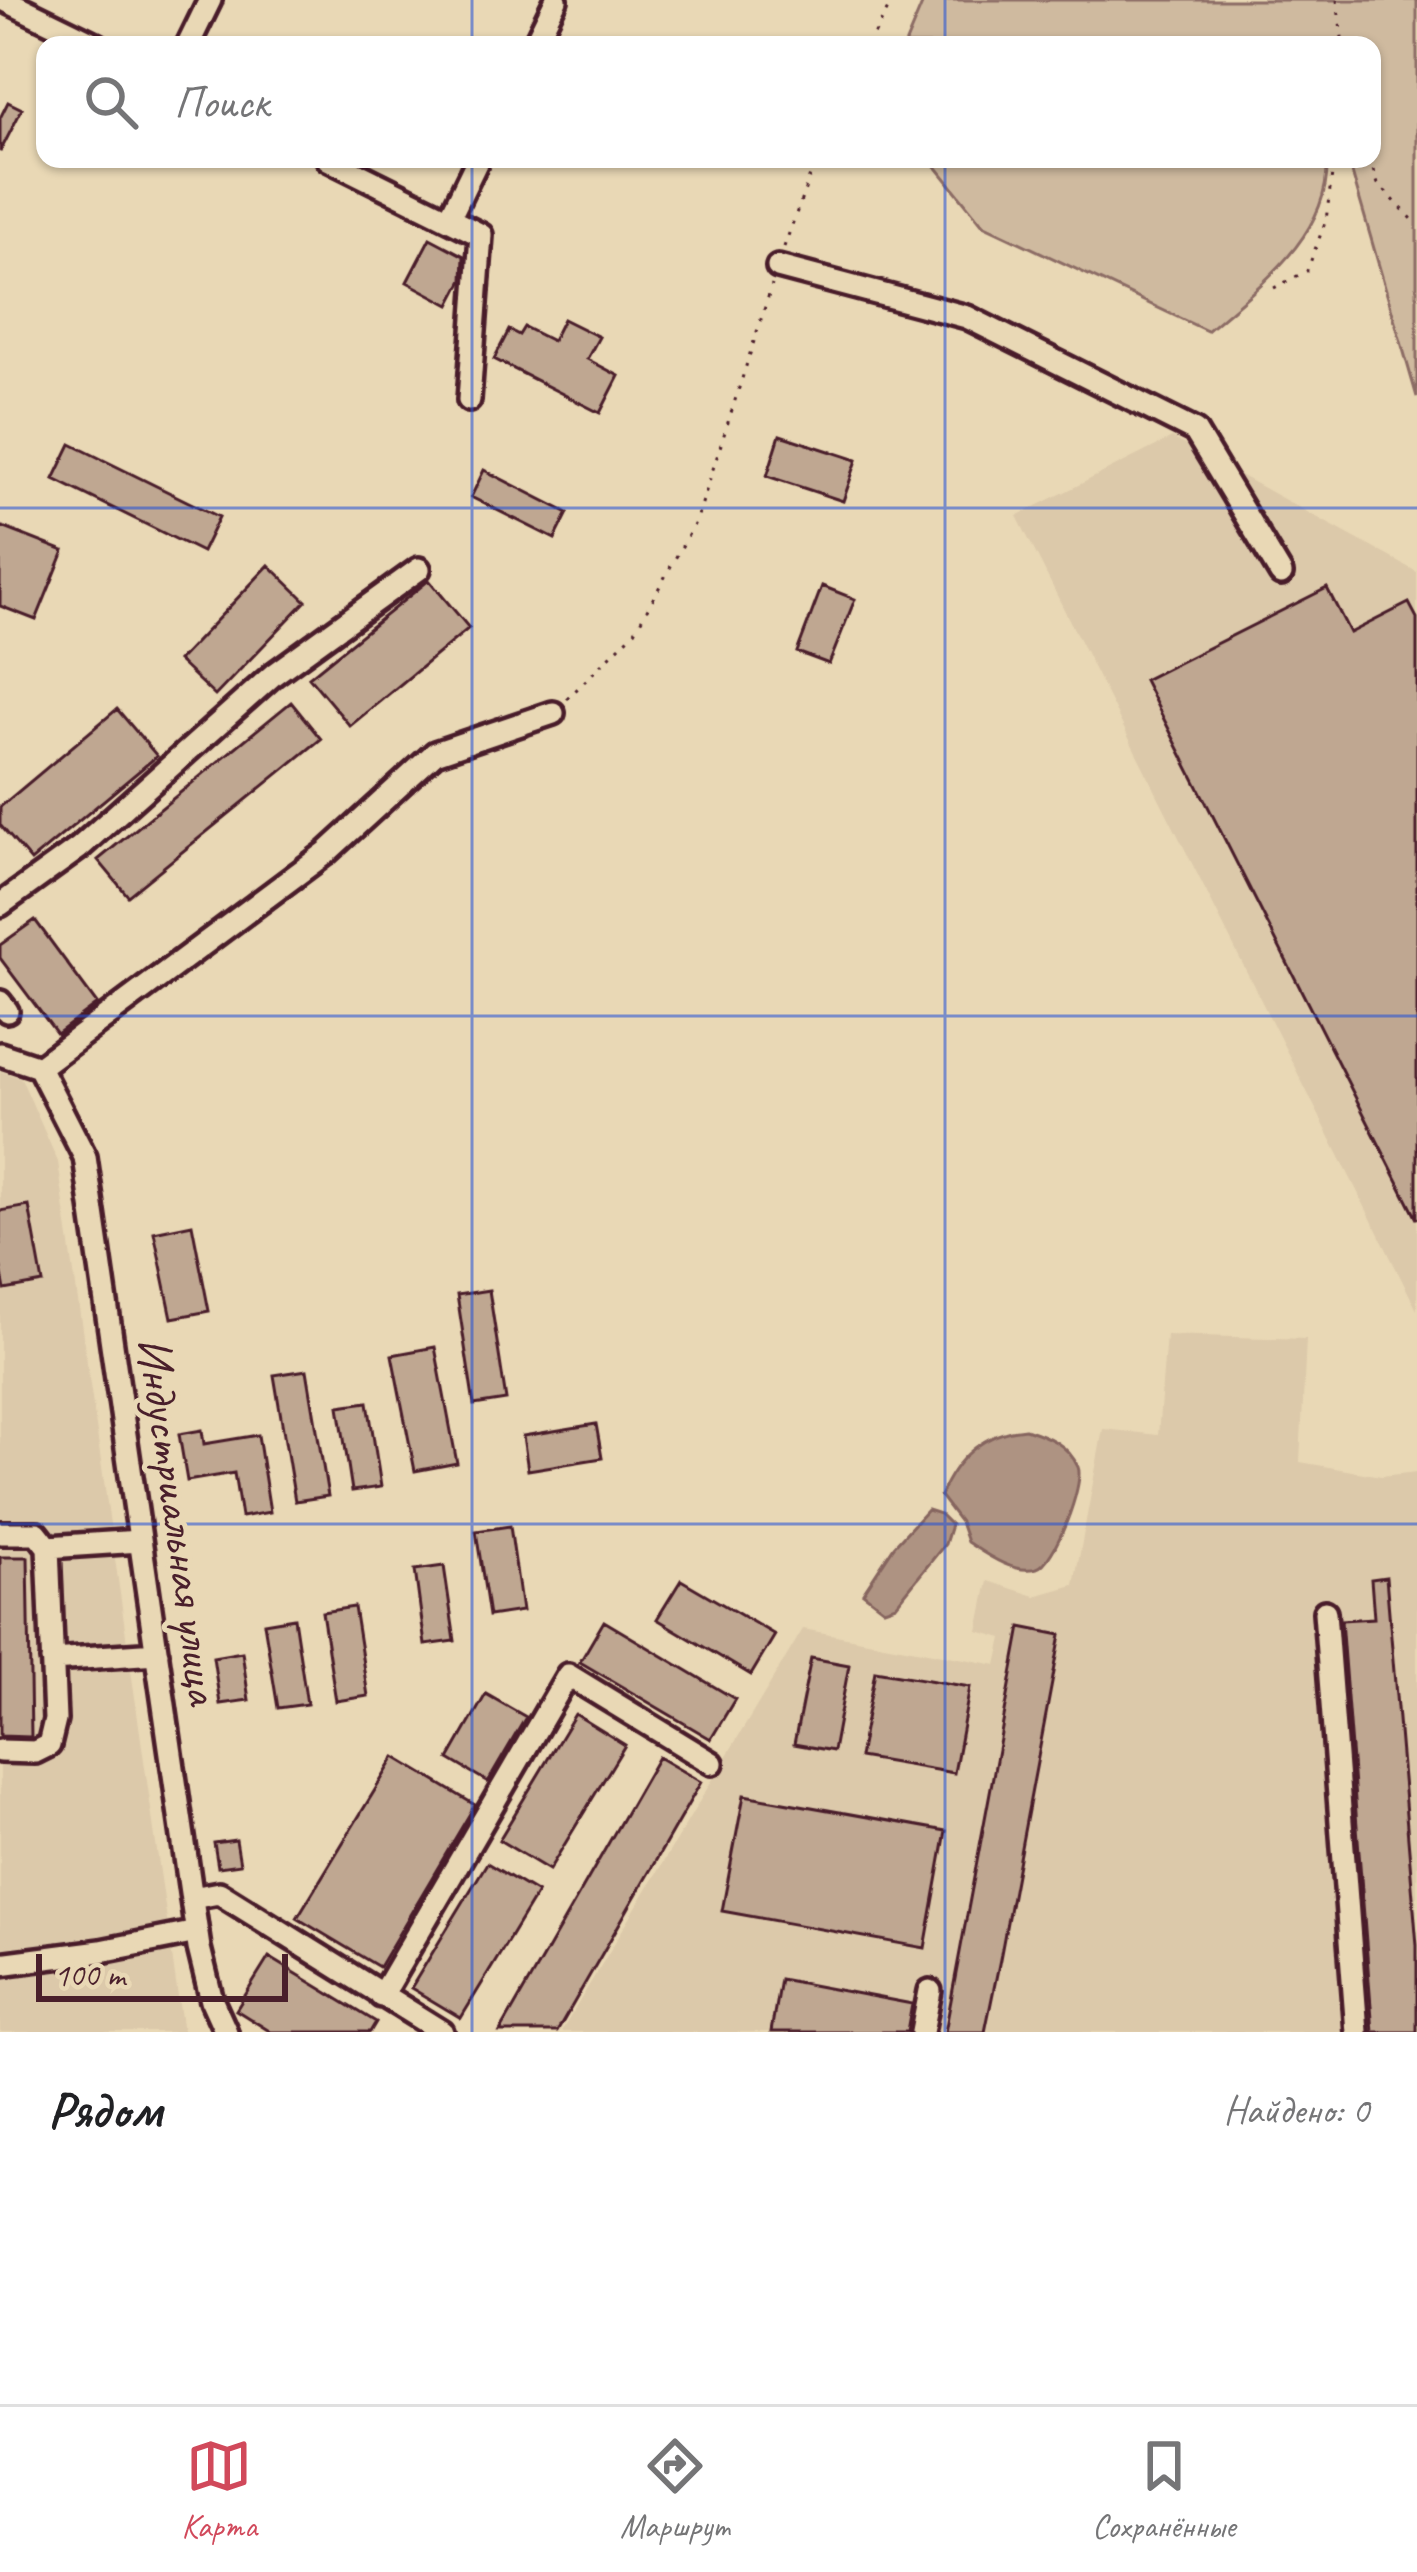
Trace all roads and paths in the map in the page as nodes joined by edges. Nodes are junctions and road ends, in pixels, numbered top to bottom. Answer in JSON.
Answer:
{"nodes":[{"id":1,"x":4,"y":0,"type":"edge"},
{"id":2,"x":210,"y":0,"type":"edge"},
{"id":3,"x":556,"y":0,"type":"edge"},
{"id":4,"x":893,"y":0,"type":"edge"},
{"id":5,"x":1337,"y":0,"type":"edge"},
{"id":6,"x":78,"y":36,"type":"edge"},
{"id":7,"x":192,"y":36,"type":"edge"},
{"id":8,"x":538,"y":36,"type":"edge"},
{"id":9,"x":874,"y":36,"type":"edge"},
{"id":10,"x":1342,"y":36,"type":"edge"},
{"id":11,"x":346,"y":168,"type":"edge"},
{"id":12,"x":474,"y":168,"type":"edge"},
{"id":13,"x":814,"y":168,"type":"edge"},
{"id":14,"x":1333,"y":168,"type":"edge"},
{"id":15,"x":1372,"y":168,"type":"edge"},
{"id":16,"x":449,"y":220,"type":"junction"},
{"id":17,"x":1417,"y":224,"type":"edge"},
{"id":18,"x":778,"y":267,"type":"junction"},
{"id":19,"x":1274,"y":288,"type":"dead end"},
{"id":20,"x":469,"y":400,"type":"dead end"},
{"id":21,"x":419,"y":569,"type":"dead end"},
{"id":22,"x":1280,"y":574,"type":"dead end"},
{"id":23,"x":553,"y":713,"type":"joint"},
{"id":24,"x":0,"y":905,"type":"edge"},
{"id":25,"x":0,"y":1054,"type":"edge"},
{"id":26,"x":39,"y":1066,"type":"junction"},
{"id":27,"x":0,"y":1533,"type":"edge"},
{"id":28,"x":140,"y":1541,"type":"junction"},
{"id":29,"x":48,"y":1547,"type":"junction"},
{"id":30,"x":1325,"y":1612,"type":"dead end"},
{"id":31,"x":157,"y":1653,"type":"junction"},
{"id":32,"x":52,"y":1660,"type":"junction"},
{"id":33,"x":0,"y":1750,"type":"edge"},
{"id":34,"x":712,"y":1763,"type":"dead end"},
{"id":35,"x":192,"y":1898,"type":"junction"},
{"id":36,"x":198,"y":1940,"type":"junction"},
{"id":37,"x":0,"y":1964,"type":"edge"},
{"id":38,"x":930,"y":1991,"type":"dead end"},
{"id":39,"x":381,"y":1996,"type":"junction"},
{"id":40,"x":226,"y":2032,"type":"edge"},
{"id":41,"x":442,"y":2032,"type":"edge"},
{"id":42,"x":922,"y":2032,"type":"edge"},
{"id":43,"x":1357,"y":2032,"type":"edge"}],
"edges":[{"from":1,"to":6,"type":"street"},
{"from":2,"to":7,"type":"street"},
{"from":3,"to":8,"type":"street"},
{"from":4,"to":9,"type":"path"},
{"from":5,"to":10,"type":"path"},
{"from":11,"to":16,"type":"street"},
{"from":12,"to":16,"type":"street"},
{"from":13,"to":18,"type":"path"},
{"from":14,"to":19,"type":"path"},
{"from":15,"to":17,"type":"path"},
{"from":16,"to":20,"type":"street"},
{"from":18,"to":22,"type":"street"},
{"from":18,"to":23,"type":"path"},
{"from":21,"to":24,"type":"street"},
{"from":23,"to":26,"type":"street"},
{"from":25,"to":26,"type":"street"},
{"from":26,"to":28,"type":"street","name":"Индустриальная улица"},
{"from":27,"to":29,"type":"street"},
{"from":28,"to":29,"type":"street"},
{"from":28,"to":31,"type":"street","name":"Индустриальная улица"},
{"from":29,"to":32,"type":"street"},
{"from":30,"to":43,"type":"street"},
{"from":31,"to":32,"type":"street"},
{"from":31,"to":35,"type":"street","name":"Индустриальная улица"},
{"from":32,"to":33,"type":"street"},
{"from":34,"to":39,"type":"street"},
{"from":35,"to":36,"type":"street","name":"Индустриальная улица"},
{"from":35,"to":39,"type":"street"},
{"from":36,"to":37,"type":"street"},
{"from":36,"to":40,"type":"street","name":"Индустриальная улица"},
{"from":38,"to":42,"type":"street"},
{"from":39,"to":41,"type":"street"}]}
